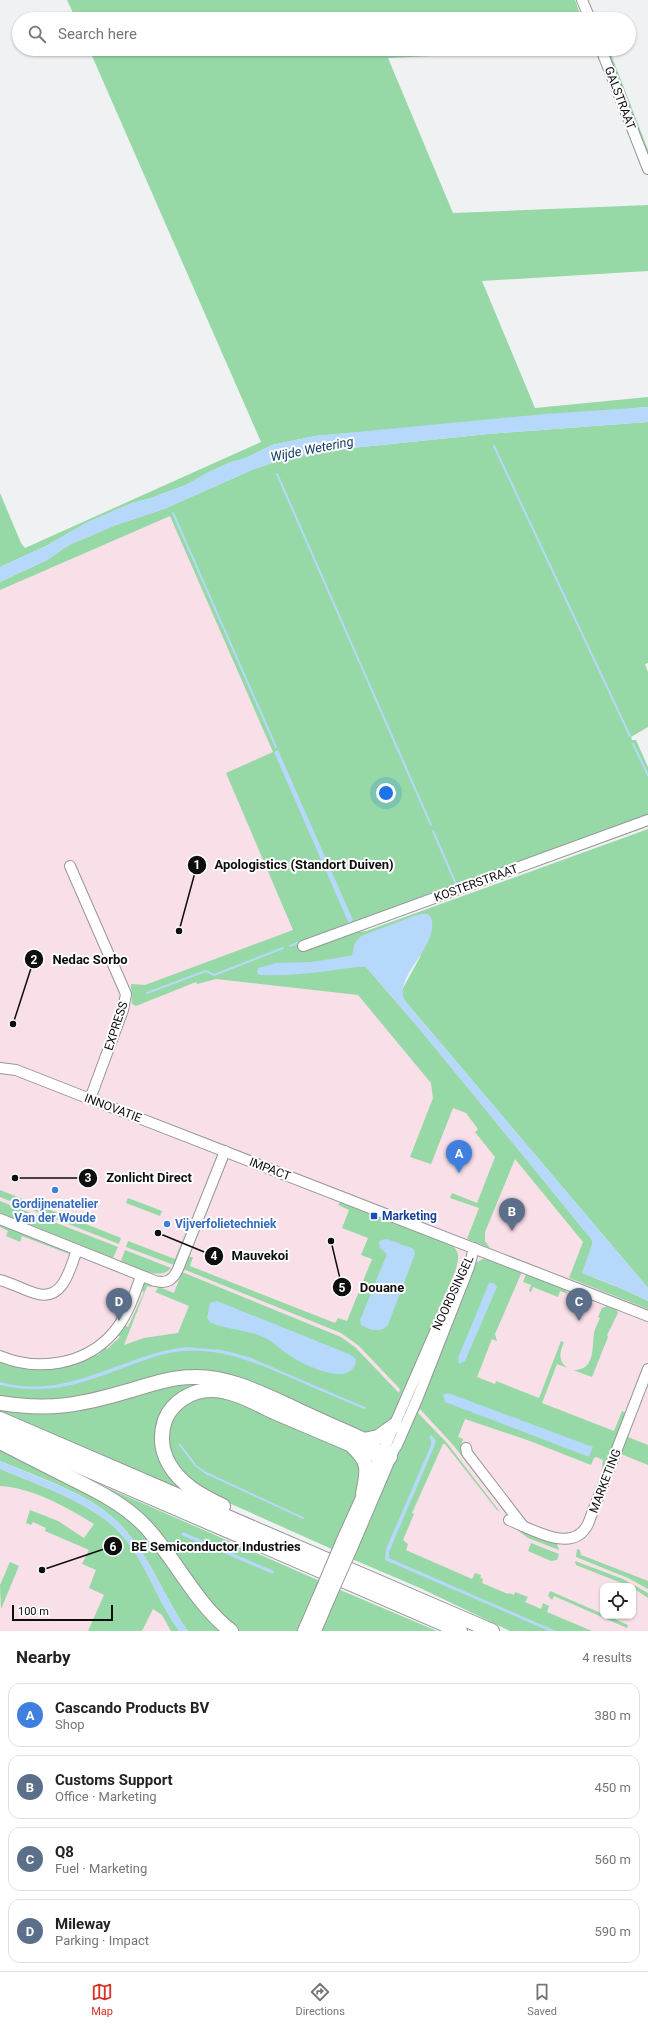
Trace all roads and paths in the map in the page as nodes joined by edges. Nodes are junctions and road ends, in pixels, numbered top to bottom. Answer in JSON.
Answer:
{"nodes":[{"id":1,"x":582,"y":0,"type":"edge"},
{"id":2,"x":587,"y":12,"type":"edge"},
{"id":3,"x":604,"y":56,"type":"edge"},
{"id":4,"x":648,"y":169,"type":"edge"},
{"id":5,"x":648,"y":820,"type":"edge"},
{"id":6,"x":70,"y":866,"type":"dead end"},
{"id":7,"x":304,"y":946,"type":"dead end"},
{"id":8,"x":0,"y":1068,"type":"edge"},
{"id":9,"x":90,"y":1099,"type":"junction"},
{"id":10,"x":225,"y":1151,"type":"junction"},
{"id":11,"x":0,"y":1219,"type":"edge"},
{"id":12,"x":474,"y":1248,"type":"junction"},
{"id":13,"x":77,"y":1250,"type":"junction"},
{"id":14,"x":141,"y":1276,"type":"junction"},
{"id":15,"x":0,"y":1280,"type":"edge"},
{"id":16,"x":648,"y":1316,"type":"edge"},
{"id":17,"x":0,"y":1356,"type":"edge"},
{"id":18,"x":648,"y":1369,"type":"edge"},
{"id":19,"x":0,"y":1402,"type":"edge"},
{"id":20,"x":0,"y":1419,"type":"edge"},
{"id":21,"x":395,"y":1425,"type":"junction"},
{"id":22,"x":0,"y":1432,"type":"edge"},
{"id":23,"x":0,"y":1442,"type":"edge"},
{"id":24,"x":357,"y":1442,"type":"junction"},
{"id":25,"x":466,"y":1448,"type":"dead end"},
{"id":26,"x":388,"y":1450,"type":"junction"},
{"id":27,"x":363,"y":1494,"type":"junction"},
{"id":28,"x":509,"y":1520,"type":"dead end"},
{"id":29,"x":523,"y":1526,"type":"junction"},
{"id":30,"x":347,"y":1544,"type":"junction"},
{"id":31,"x":295,"y":1546,"type":"junction"},
{"id":32,"x":325,"y":1596,"type":"junction"},
{"id":33,"x":232,"y":1631,"type":"edge"},
{"id":34,"x":304,"y":1631,"type":"edge"},
{"id":35,"x":315,"y":1631,"type":"edge"},
{"id":36,"x":460,"y":1631,"type":"edge"},
{"id":37,"x":492,"y":1631,"type":"edge"}],
"edges":[{"from":1,"to":2,"type":"street"},
{"from":3,"to":4,"type":"street","name":"GALSTRAAT"},
{"from":5,"to":7,"type":"street","name":"KOSTERSTRAAT"},
{"from":6,"to":9,"type":"street","name":"EXPRESS"},
{"from":8,"to":9,"type":"street","name":"INNOVATIE"},
{"from":9,"to":10,"type":"street","name":"INNOVATIE"},
{"from":10,"to":12,"type":"street","name":"IMPACT"},
{"from":10,"to":14,"type":"street"},
{"from":11,"to":13,"type":"street"},
{"from":12,"to":16,"type":"street"},
{"from":12,"to":21,"type":"street","name":"NOORDSINGEL"},
{"from":12,"to":26,"type":"street","name":"NOORDSINGEL"},
{"from":13,"to":14,"type":"street"},
{"from":13,"to":15,"type":"street"},
{"from":14,"to":17,"type":"street"},
{"from":18,"to":29,"type":"street","name":"MARKETING"},
{"from":19,"to":24,"type":"highway"},
{"from":20,"to":31,"type":"highway"},
{"from":21,"to":24,"type":"highway"},
{"from":21,"to":26,"type":"street","name":"NOORDSINGEL"},
{"from":22,"to":36,"type":"highway"},
{"from":23,"to":33,"type":"highway"},
{"from":24,"to":26,"type":"highway"},
{"from":24,"to":27,"type":"highway"},
{"from":24,"to":31,"type":"highway"},
{"from":25,"to":29,"type":"street"},
{"from":26,"to":27,"type":"main road","name":"NOORDSINGEL"},
{"from":26,"to":30,"type":"main road","name":"NOORDSINGEL"},
{"from":27,"to":30,"type":"main road","name":"NOORDSINGEL"},
{"from":28,"to":29,"type":"street","name":"MARKETING"},
{"from":30,"to":32,"type":"main road","name":"NOORDSINGEL","bridge":true},
{"from":31,"to":37,"type":"highway"},
{"from":32,"to":34,"type":"main road","name":"NOORDSINGEL"},
{"from":32,"to":35,"type":"main road","name":"NOORDSINGEL"}]}
